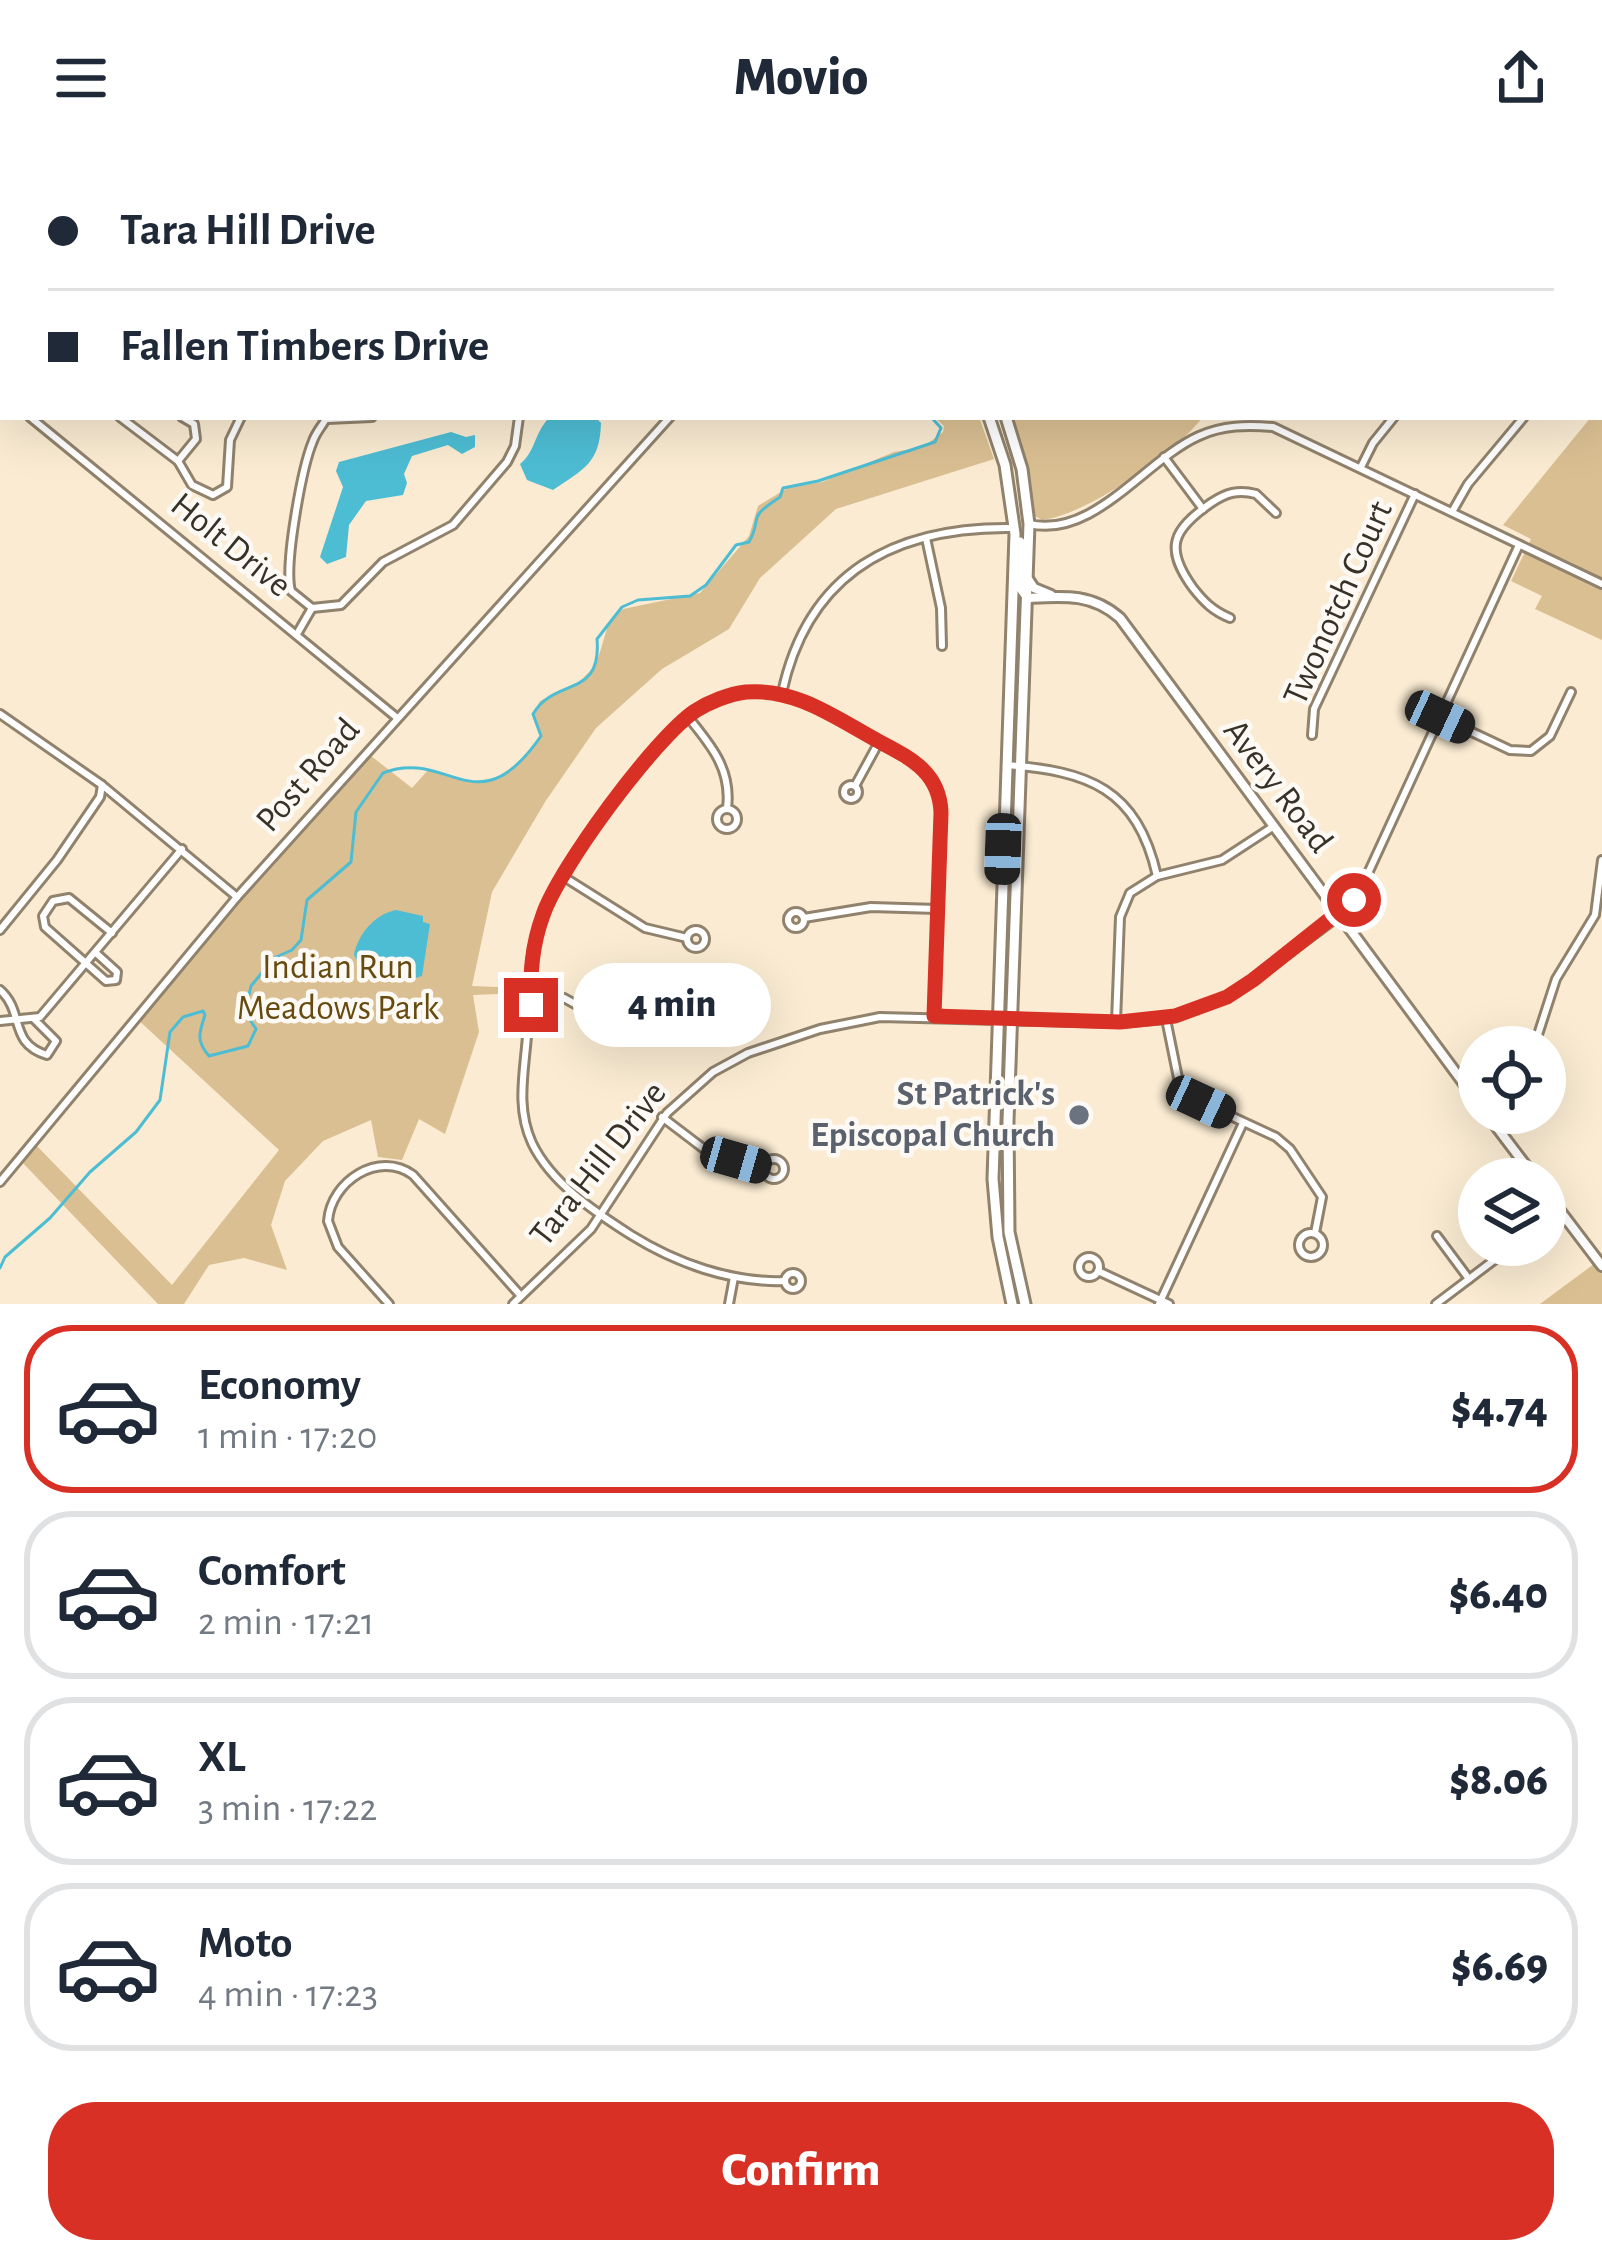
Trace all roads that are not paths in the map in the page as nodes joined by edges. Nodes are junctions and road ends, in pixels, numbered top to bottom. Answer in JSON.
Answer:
{"nodes":[{"id":1,"x":34,"y":420,"type":"edge"},
{"id":2,"x":124,"y":420,"type":"edge"},
{"id":3,"x":146,"y":420,"type":"edge"},
{"id":4,"x":187,"y":420,"type":"edge"},
{"id":5,"x":240,"y":420,"type":"edge"},
{"id":6,"x":326,"y":420,"type":"edge"},
{"id":7,"x":519,"y":420,"type":"edge"},
{"id":8,"x":667,"y":420,"type":"edge"},
{"id":9,"x":993,"y":420,"type":"edge"},
{"id":10,"x":993,"y":420,"type":"edge"},
{"id":11,"x":1007,"y":420,"type":"edge"},
{"id":12,"x":1274,"y":420,"type":"edge"},
{"id":13,"x":1391,"y":420,"type":"edge"},
{"id":14,"x":1521,"y":420,"type":"edge"},
{"id":15,"x":1273,"y":427,"type":"junction"},
{"id":16,"x":138,"y":430,"type":"junction"},
{"id":17,"x":1004,"y":442,"type":"junction"},
{"id":18,"x":1165,"y":458,"type":"junction"},
{"id":19,"x":178,"y":461,"type":"junction"},
{"id":20,"x":1360,"y":467,"type":"junction"},
{"id":21,"x":1415,"y":494,"type":"junction"},
{"id":22,"x":1203,"y":509,"type":"junction"},
{"id":23,"x":1452,"y":512,"type":"junction"},
{"id":24,"x":1276,"y":513,"type":"dead end"},
{"id":25,"x":1029,"y":524,"type":"junction"},
{"id":26,"x":1014,"y":528,"type":"junction"},
{"id":27,"x":926,"y":538,"type":"junction"},
{"id":28,"x":1519,"y":544,"type":"junction"},
{"id":29,"x":1028,"y":582,"type":"junction"},
{"id":30,"x":1602,"y":584,"type":"edge"},
{"id":31,"x":1052,"y":596,"type":"junction"},
{"id":32,"x":1028,"y":598,"type":"junction"},
{"id":33,"x":312,"y":608,"type":"junction"},
{"id":34,"x":1230,"y":618,"type":"dead end"},
{"id":35,"x":297,"y":634,"type":"junction"},
{"id":36,"x":942,"y":646,"type":"dead end"},
{"id":37,"x":1571,"y":692,"type":"dead end"},
{"id":38,"x":782,"y":693,"type":"junction"},
{"id":39,"x":0,"y":714,"type":"edge"},
{"id":40,"x":396,"y":717,"type":"junction"},
{"id":41,"x":688,"y":717,"type":"junction"},
{"id":42,"x":1440,"y":717,"type":"junction"},
{"id":43,"x":1312,"y":734,"type":"dead end"},
{"id":44,"x":879,"y":742,"type":"junction"},
{"id":45,"x":1006,"y":765,"type":"junction"},
{"id":46,"x":1021,"y":766,"type":"junction"},
{"id":47,"x":103,"y":785,"type":"junction"},
{"id":48,"x":855,"y":786,"type":"dead end"},
{"id":49,"x":728,"y":808,"type":"dead end"},
{"id":50,"x":1274,"y":826,"type":"junction"},
{"id":51,"x":182,"y":849,"type":"junction"},
{"id":52,"x":1602,"y":860,"type":"edge"},
{"id":53,"x":1157,"y":876,"type":"junction"},
{"id":54,"x":564,"y":877,"type":"junction"},
{"id":55,"x":237,"y":897,"type":"junction"},
{"id":56,"x":938,"y":909,"type":"junction"},
{"id":57,"x":1340,"y":915,"type":"junction"},
{"id":58,"x":804,"y":918,"type":"dead end"},
{"id":59,"x":0,"y":929,"type":"edge"},
{"id":60,"x":112,"y":933,"type":"junction"},
{"id":61,"x":687,"y":938,"type":"dead end"},
{"id":62,"x":95,"y":953,"type":"junction"},
{"id":63,"x":87,"y":963,"type":"junction"},
{"id":64,"x":530,"y":988,"type":"junction"},
{"id":65,"x":0,"y":990,"type":"edge"},
{"id":66,"x":595,"y":1016,"type":"dead end"},
{"id":67,"x":934,"y":1016,"type":"junction"},
{"id":68,"x":997,"y":1018,"type":"junction"},
{"id":69,"x":1012,"y":1018,"type":"junction"},
{"id":70,"x":34,"y":1019,"type":"junction"},
{"id":71,"x":1166,"y":1019,"type":"junction"},
{"id":72,"x":16,"y":1020,"type":"junction"},
{"id":73,"x":0,"y":1021,"type":"edge"},
{"id":74,"x":1116,"y":1022,"type":"junction"},
{"id":75,"x":1541,"y":1026,"type":"edge"},
{"id":76,"x":1458,"y":1075,"type":"edge"},
{"id":77,"x":662,"y":1117,"type":"junction"},
{"id":78,"x":1243,"y":1123,"type":"junction"},
{"id":79,"x":1502,"y":1134,"type":"edge"},
{"id":80,"x":1520,"y":1158,"type":"edge"},
{"id":81,"x":765,"y":1168,"type":"dead end"},
{"id":82,"x":0,"y":1182,"type":"edge"},
{"id":83,"x":601,"y":1215,"type":"junction"},
{"id":84,"x":1566,"y":1218,"type":"edge"},
{"id":85,"x":1315,"y":1233,"type":"junction"},
{"id":86,"x":1437,"y":1236,"type":"dead end"},
{"id":87,"x":1486,"y":1266,"type":"edge"},
{"id":88,"x":1602,"y":1266,"type":"edge"},
{"id":89,"x":1098,"y":1271,"type":"dead end"},
{"id":90,"x":734,"y":1277,"type":"junction"},
{"id":91,"x":1469,"y":1279,"type":"junction"},
{"id":92,"x":785,"y":1282,"type":"dead end"},
{"id":93,"x":521,"y":1296,"type":"junction"},
{"id":94,"x":1163,"y":1303,"type":"edge"},
{"id":95,"x":389,"y":1304,"type":"edge"},
{"id":96,"x":513,"y":1304,"type":"edge"},
{"id":97,"x":729,"y":1304,"type":"edge"},
{"id":98,"x":1012,"y":1304,"type":"edge"},
{"id":99,"x":1025,"y":1304,"type":"edge"},
{"id":100,"x":1436,"y":1304,"type":"edge"}],
"edges":[{"from":1,"to":35,"type":"street","name":"Holt Drive"},
{"from":2,"to":16,"type":"street"},
{"from":3,"to":16,"type":"street"},
{"from":4,"to":19,"type":"street"},
{"from":5,"to":19,"type":"street"},
{"from":6,"to":33,"type":"street"},
{"from":7,"to":33,"type":"street"},
{"from":8,"to":40,"type":"street","name":"Post Road"},
{"from":9,"to":17,"type":"main road"},
{"from":10,"to":26,"type":"main road"},
{"from":11,"to":25,"type":"main road"},
{"from":12,"to":15,"type":"street"},
{"from":13,"to":20,"type":"street"},
{"from":14,"to":23,"type":"street"},
{"from":15,"to":18,"type":"street"},
{"from":15,"to":20,"type":"street"},
{"from":16,"to":19,"type":"street"},
{"from":17,"to":25,"type":"main road"},
{"from":17,"to":32,"type":"main road"},
{"from":18,"to":22,"type":"street"},
{"from":18,"to":25,"type":"street"},
{"from":20,"to":21,"type":"street"},
{"from":21,"to":23,"type":"street"},
{"from":21,"to":43,"type":"street","name":"Twonotch Court"},
{"from":22,"to":24,"type":"street"},
{"from":22,"to":34,"type":"street"},
{"from":23,"to":28,"type":"street"},
{"from":25,"to":29,"type":"main road"},
{"from":26,"to":27,"type":"street"},
{"from":26,"to":45,"type":"main road"},
{"from":27,"to":36,"type":"street"},
{"from":27,"to":38,"type":"street"},
{"from":28,"to":30,"type":"street"},
{"from":28,"to":42,"type":"street"},
{"from":29,"to":31,"type":"main road","name":"Avery Road"},
{"from":29,"to":32,"type":"main road"},
{"from":31,"to":32,"type":"main road","name":"Avery Road"},
{"from":31,"to":50,"type":"main road","name":"Avery Road"},
{"from":32,"to":46,"type":"main road"},
{"from":33,"to":35,"type":"street"},
{"from":35,"to":40,"type":"street","name":"Holt Drive"},
{"from":37,"to":42,"type":"street"},
{"from":38,"to":41,"type":"street"},
{"from":38,"to":44,"type":"street"},
{"from":39,"to":47,"type":"street"},
{"from":40,"to":55,"type":"street","name":"Post Road"},
{"from":41,"to":49,"type":"street"},
{"from":41,"to":54,"type":"street"},
{"from":42,"to":57,"type":"street"},
{"from":44,"to":48,"type":"street"},
{"from":44,"to":56,"type":"street"},
{"from":45,"to":46,"type":"street"},
{"from":45,"to":68,"type":"main road"},
{"from":46,"to":53,"type":"street"},
{"from":46,"to":69,"type":"main road"},
{"from":47,"to":51,"type":"street"},
{"from":47,"to":59,"type":"street"},
{"from":50,"to":53,"type":"street"},
{"from":50,"to":57,"type":"main road","name":"Avery Road"},
{"from":51,"to":55,"type":"street"},
{"from":51,"to":60,"type":"street"},
{"from":52,"to":75,"type":"street"},
{"from":53,"to":74,"type":"street"},
{"from":54,"to":61,"type":"street"},
{"from":54,"to":64,"type":"street"},
{"from":55,"to":82,"type":"street","name":"Post Road"},
{"from":56,"to":58,"type":"street"},
{"from":56,"to":67,"type":"street"},
{"from":57,"to":71,"type":"street","name":"Tara Hill Drive"},
{"from":57,"to":76,"type":"main road","name":"Avery Road"},
{"from":60,"to":62,"type":"street"},
{"from":60,"to":63,"type":"street"},
{"from":62,"to":63,"type":"street"},
{"from":62,"to":63,"type":"street"},
{"from":63,"to":70,"type":"street"},
{"from":64,"to":66,"type":"street"},
{"from":64,"to":83,"type":"street"},
{"from":65,"to":72,"type":"street"},
{"from":67,"to":68,"type":"street","name":"Tara Hill Drive"},
{"from":67,"to":77,"type":"street","name":"Tara Hill Drive"},
{"from":68,"to":69,"type":"street","name":"Tara Hill Drive"},
{"from":68,"to":98,"type":"main road"},
{"from":69,"to":74,"type":"street","name":"Tara Hill Drive"},
{"from":69,"to":99,"type":"main road"},
{"from":70,"to":72,"type":"street"},
{"from":70,"to":72,"type":"street"},
{"from":71,"to":74,"type":"street","name":"Tara Hill Drive"},
{"from":71,"to":78,"type":"street"},
{"from":72,"to":73,"type":"street"},
{"from":77,"to":81,"type":"street"},
{"from":77,"to":83,"type":"street","name":"Tara Hill Drive"},
{"from":78,"to":85,"type":"street"},
{"from":78,"to":94,"type":"street"},
{"from":79,"to":80,"type":"main road"},
{"from":83,"to":90,"type":"street"},
{"from":83,"to":93,"type":"street","name":"Tara Hill Drive"},
{"from":84,"to":88,"type":"main road"},
{"from":85,"to":85,"type":"street"},
{"from":86,"to":91,"type":"street"},
{"from":87,"to":91,"type":"street"},
{"from":89,"to":94,"type":"street"},
{"from":90,"to":92,"type":"street"},
{"from":90,"to":97,"type":"street"},
{"from":91,"to":100,"type":"street"},
{"from":93,"to":95,"type":"street"},
{"from":93,"to":96,"type":"street","name":"Tara Hill Drive"}]}
